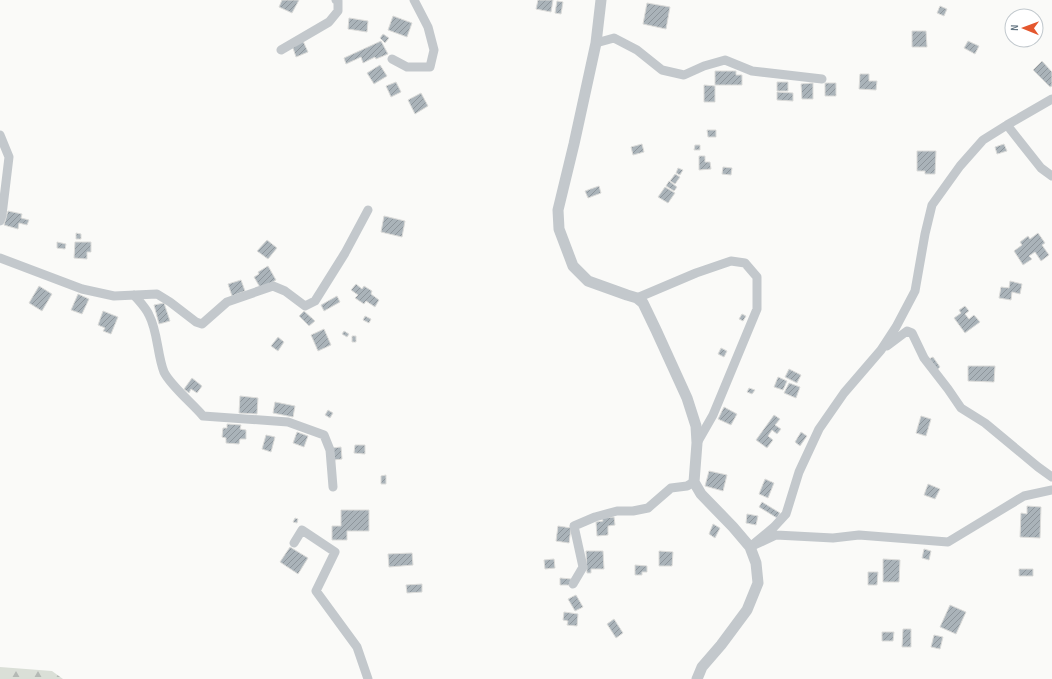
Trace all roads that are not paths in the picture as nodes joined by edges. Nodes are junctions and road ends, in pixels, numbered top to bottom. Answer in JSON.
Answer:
{"nodes":[{"id":1,"x":336,"y":0,"type":"edge"},
{"id":2,"x":414,"y":0,"type":"edge"},
{"id":3,"x":601,"y":0,"type":"edge"},
{"id":4,"x":596,"y":43,"type":"junction"},
{"id":5,"x":281,"y":50,"type":"dead end"},
{"id":6,"x":392,"y":59,"type":"dead end"},
{"id":7,"x":822,"y":79,"type":"dead end"},
{"id":8,"x":1052,"y":99,"type":"edge"},
{"id":9,"x":1007,"y":125,"type":"junction"},
{"id":10,"x":0,"y":135,"type":"edge"},
{"id":11,"x":1052,"y":176,"type":"edge"},
{"id":12,"x":368,"y":210,"type":"dead end"},
{"id":13,"x":0,"y":221,"type":"edge"},
{"id":14,"x":0,"y":258,"type":"edge"},
{"id":15,"x":134,"y":295,"type":"junction"},
{"id":16,"x":637,"y":298,"type":"junction"},
{"id":17,"x":881,"y":350,"type":"junction"},
{"id":18,"x":696,"y":443,"type":"junction"},
{"id":19,"x":1052,"y":477,"type":"edge"},
{"id":20,"x":694,"y":482,"type":"junction"},
{"id":21,"x":333,"y":487,"type":"dead end"},
{"id":22,"x":1052,"y":490,"type":"edge"},
{"id":23,"x":294,"y":543,"type":"dead end"},
{"id":24,"x":750,"y":547,"type":"junction"},
{"id":25,"x":573,"y":584,"type":"dead end"},
{"id":26,"x":368,"y":679,"type":"edge"},
{"id":27,"x":697,"y":679,"type":"edge"}],
"edges":[{"from":1,"to":5,"type":"street"},
{"from":2,"to":6,"type":"street"},
{"from":3,"to":4,"type":"street"},
{"from":4,"to":7,"type":"street"},
{"from":4,"to":16,"type":"street"},
{"from":8,"to":9,"type":"street"},
{"from":9,"to":11,"type":"street"},
{"from":9,"to":17,"type":"street"},
{"from":10,"to":13,"type":"street"},
{"from":12,"to":15,"type":"street"},
{"from":14,"to":15,"type":"street"},
{"from":15,"to":21,"type":"street"},
{"from":16,"to":18,"type":"street"},
{"from":16,"to":18,"type":"street"},
{"from":17,"to":19,"type":"street"},
{"from":17,"to":24,"type":"street"},
{"from":18,"to":20,"type":"street"},
{"from":20,"to":24,"type":"street"},
{"from":20,"to":25,"type":"street"},
{"from":22,"to":24,"type":"street"},
{"from":23,"to":26,"type":"street"},
{"from":24,"to":27,"type":"street"}]}
